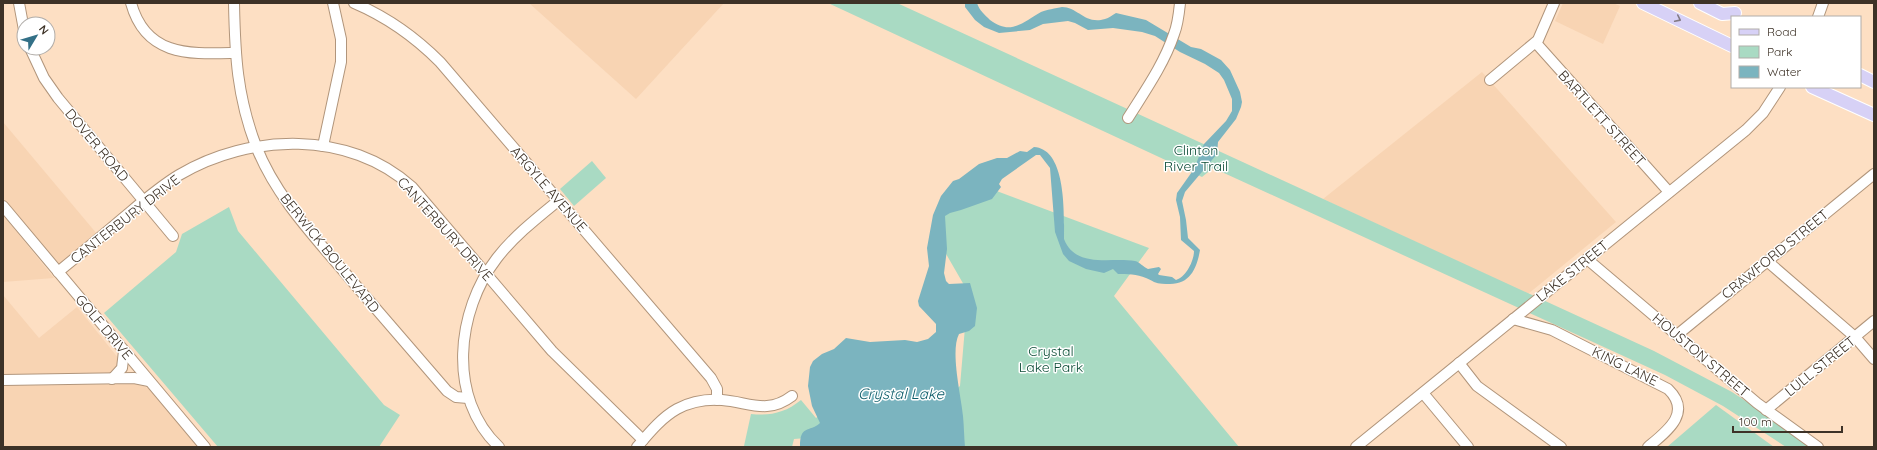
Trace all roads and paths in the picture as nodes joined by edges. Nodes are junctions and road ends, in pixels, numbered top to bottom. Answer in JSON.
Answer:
{"nodes":[{"id":1,"x":19,"y":3,"type":"edge"},
{"id":2,"x":131,"y":3,"type":"edge"},
{"id":3,"x":234,"y":3,"type":"edge"},
{"id":4,"x":333,"y":3,"type":"edge"},
{"id":5,"x":354,"y":3,"type":"edge"},
{"id":6,"x":1180,"y":3,"type":"edge"},
{"id":7,"x":1554,"y":3,"type":"edge"},
{"id":8,"x":1643,"y":3,"type":"edge"},
{"id":9,"x":1700,"y":3,"type":"edge"},
{"id":10,"x":1714,"y":3,"type":"edge"},
{"id":11,"x":1823,"y":3,"type":"edge"},
{"id":12,"x":1739,"y":15,"type":"edge"},
{"id":13,"x":21,"y":16,"type":"edge"},
{"id":14,"x":1818,"y":16,"type":"edge"},
{"id":15,"x":1536,"y":43,"type":"junction"},
{"id":16,"x":1731,"y":46,"type":"edge"},
{"id":17,"x":235,"y":53,"type":"junction"},
{"id":18,"x":33,"y":56,"type":"edge"},
{"id":19,"x":1861,"y":76,"type":"edge"},
{"id":20,"x":1490,"y":80,"type":"dead end"},
{"id":21,"x":1874,"y":82,"type":"edge"},
{"id":22,"x":1779,"y":88,"type":"edge"},
{"id":23,"x":1829,"y":88,"type":"edge"},
{"id":24,"x":1815,"y":89,"type":"edge"},
{"id":25,"x":1874,"y":108,"type":"edge"},
{"id":26,"x":1874,"y":115,"type":"edge"},
{"id":27,"x":1128,"y":118,"type":"dead end"},
{"id":28,"x":323,"y":146,"type":"junction"},
{"id":29,"x":256,"y":147,"type":"junction"},
{"id":30,"x":1874,"y":174,"type":"edge"},
{"id":31,"x":1669,"y":192,"type":"junction"},
{"id":32,"x":559,"y":200,"type":"junction"},
{"id":33,"x":144,"y":201,"type":"junction"},
{"id":34,"x":3,"y":206,"type":"edge"},
{"id":35,"x":173,"y":236,"type":"dead end"},
{"id":36,"x":1587,"y":259,"type":"junction"},
{"id":37,"x":1767,"y":261,"type":"junction"},
{"id":38,"x":58,"y":272,"type":"junction"},
{"id":39,"x":486,"y":274,"type":"junction"},
{"id":40,"x":1513,"y":319,"type":"junction"},
{"id":41,"x":1874,"y":321,"type":"edge"},
{"id":42,"x":1677,"y":335,"type":"junction"},
{"id":43,"x":1855,"y":337,"type":"junction"},
{"id":44,"x":124,"y":351,"type":"junction"},
{"id":45,"x":1874,"y":359,"type":"edge"},
{"id":46,"x":1459,"y":363,"type":"junction"},
{"id":47,"x":112,"y":379,"type":"junction"},
{"id":48,"x":3,"y":380,"type":"edge"},
{"id":49,"x":149,"y":380,"type":"junction"},
{"id":50,"x":1423,"y":393,"type":"junction"},
{"id":51,"x":792,"y":396,"type":"dead end"},
{"id":52,"x":468,"y":398,"type":"junction"},
{"id":53,"x":717,"y":400,"type":"junction"},
{"id":54,"x":1766,"y":410,"type":"junction"},
{"id":55,"x":640,"y":444,"type":"edge"},
{"id":56,"x":205,"y":447,"type":"edge"},
{"id":57,"x":499,"y":447,"type":"edge"},
{"id":58,"x":1356,"y":447,"type":"edge"},
{"id":59,"x":1468,"y":447,"type":"edge"},
{"id":60,"x":1560,"y":447,"type":"edge"},
{"id":61,"x":1648,"y":447,"type":"edge"},
{"id":62,"x":1818,"y":447,"type":"edge"}],
"edges":[{"from":1,"to":13,"type":"street"},
{"from":2,"to":17,"type":"street"},
{"from":3,"to":17,"type":"street","name":"BERWICK BOULEVARD"},
{"from":4,"to":28,"type":"street"},
{"from":5,"to":32,"type":"street","name":"ARGYLE AVENUE"},
{"from":6,"to":27,"type":"street"},
{"from":7,"to":15,"type":"street"},
{"from":8,"to":16,"type":"main road","one_way":true},
{"from":9,"to":12,"type":"main road"},
{"from":10,"to":12,"type":"main road"},
{"from":11,"to":14,"type":"street"},
{"from":15,"to":20,"type":"street"},
{"from":15,"to":31,"type":"street","name":"BARTLETT STREET"},
{"from":17,"to":29,"type":"street","name":"BERWICK BOULEVARD"},
{"from":18,"to":33,"type":"street","name":"DOVER ROAD"},
{"from":19,"to":21,"type":"main road"},
{"from":22,"to":31,"type":"street","name":"LAKE STREET"},
{"from":23,"to":25,"type":"main road"},
{"from":24,"to":26,"type":"main road"},
{"from":28,"to":29,"type":"street","name":"CANTERBURY DRIVE"},
{"from":28,"to":39,"type":"street","name":"CANTERBURY DRIVE"},
{"from":29,"to":33,"type":"street","name":"CANTERBURY DRIVE"},
{"from":29,"to":52,"type":"street","name":"BERWICK BOULEVARD"},
{"from":30,"to":37,"type":"street","name":"CRAWFORD STREET"},
{"from":31,"to":36,"type":"street","name":"LAKE STREET"},
{"from":32,"to":39,"type":"street"},
{"from":32,"to":53,"type":"street","name":"ARGYLE AVENUE"},
{"from":33,"to":35,"type":"street","name":"DOVER ROAD"},
{"from":33,"to":38,"type":"street","name":"CANTERBURY DRIVE"},
{"from":34,"to":38,"type":"street","name":"GOLF DRIVE"},
{"from":36,"to":40,"type":"street","name":"LAKE STREET"},
{"from":36,"to":42,"type":"street","name":"HOUSTON STREET"},
{"from":37,"to":42,"type":"street","name":"CRAWFORD STREET"},
{"from":37,"to":43,"type":"street"},
{"from":38,"to":44,"type":"street","name":"GOLF DRIVE"},
{"from":39,"to":52,"type":"street"},
{"from":39,"to":55,"type":"street","name":"CANTERBURY DRIVE"},
{"from":40,"to":46,"type":"street","name":"LAKE STREET"},
{"from":40,"to":61,"type":"street","name":"KING LANE"},
{"from":41,"to":43,"type":"street","name":"LULL STREET"},
{"from":42,"to":54,"type":"street","name":"HOUSTON STREET"},
{"from":43,"to":45,"type":"street"},
{"from":43,"to":54,"type":"street","name":"LULL STREET"},
{"from":44,"to":47,"type":"street"},
{"from":44,"to":49,"type":"street","name":"GOLF DRIVE"},
{"from":46,"to":50,"type":"street","name":"LAKE STREET"},
{"from":46,"to":60,"type":"street"},
{"from":47,"to":48,"type":"street"},
{"from":47,"to":49,"type":"street"},
{"from":49,"to":56,"type":"street","name":"GOLF DRIVE"},
{"from":50,"to":58,"type":"street","name":"LAKE STREET"},
{"from":50,"to":59,"type":"street"},
{"from":51,"to":53,"type":"street"},
{"from":52,"to":57,"type":"street"},
{"from":53,"to":55,"type":"street"},
{"from":54,"to":62,"type":"street","name":"HOUSTON STREET"}]}
